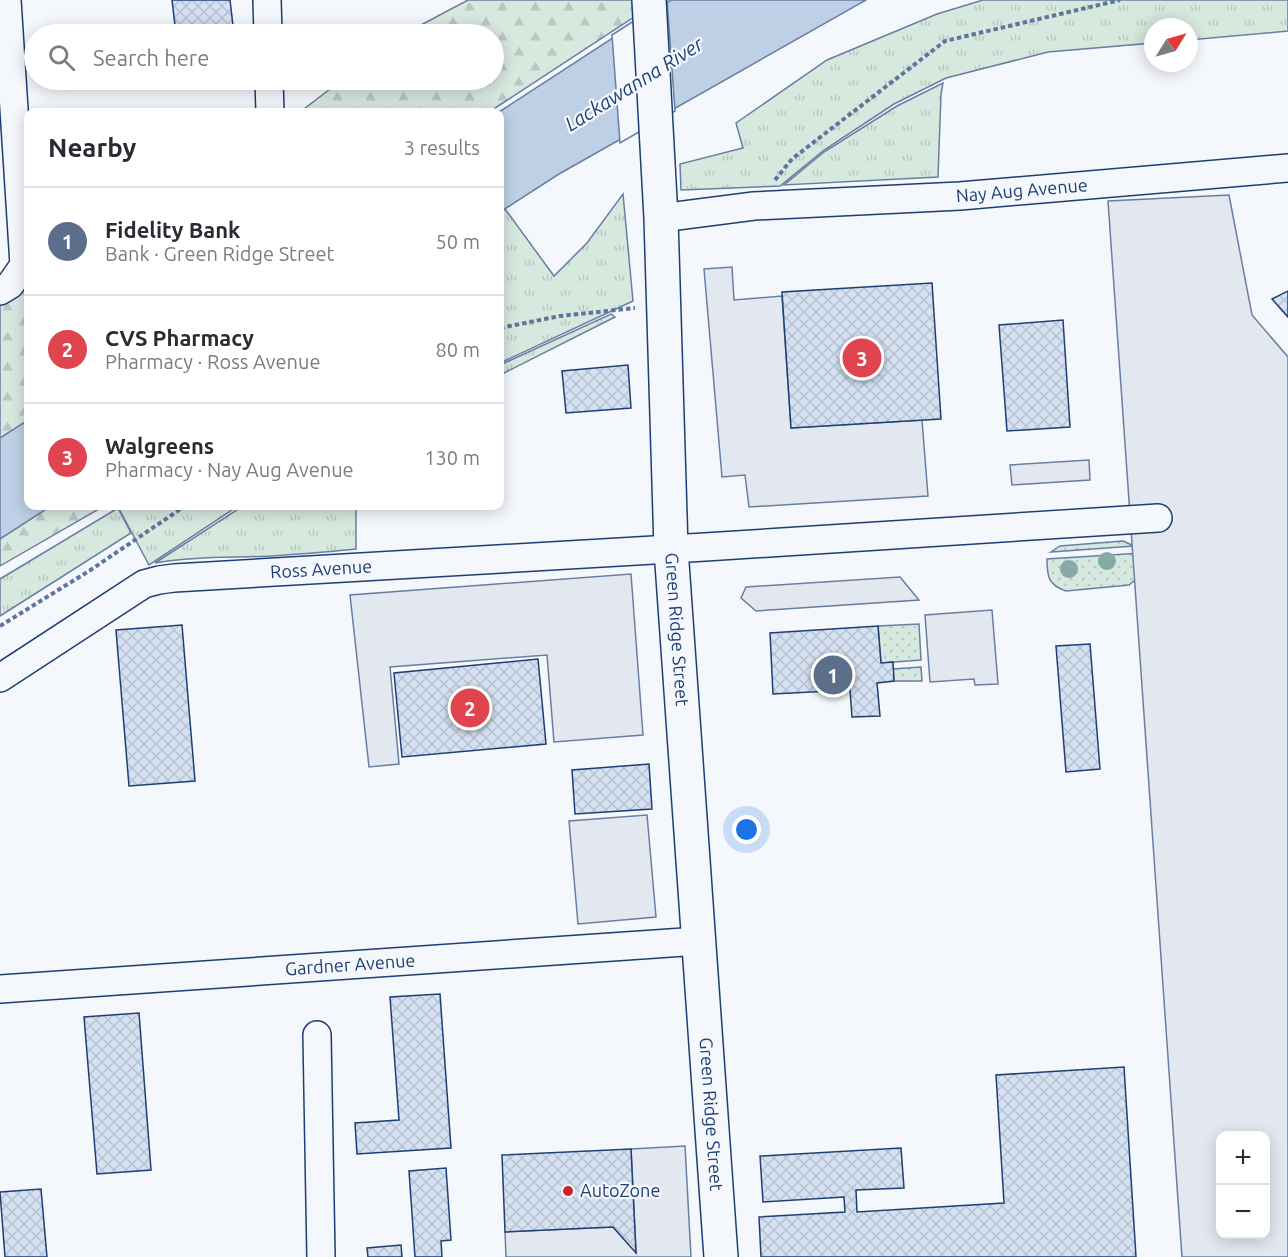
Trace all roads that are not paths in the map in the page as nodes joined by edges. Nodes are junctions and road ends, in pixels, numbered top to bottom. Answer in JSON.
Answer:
{"nodes":[{"id":1,"x":8,"y":0,"type":"edge"},
{"id":2,"x":267,"y":0,"type":"edge"},
{"id":3,"x":649,"y":0,"type":"edge"},
{"id":4,"x":268,"y":24,"type":"edge"},
{"id":5,"x":269,"y":90,"type":"edge"},
{"id":6,"x":270,"y":108,"type":"edge"},
{"id":7,"x":1288,"y":168,"type":"edge"},
{"id":8,"x":661,"y":218,"type":"junction"},
{"id":9,"x":0,"y":291,"type":"edge"},
{"id":10,"x":1158,"y":518,"type":"dead end"},
{"id":11,"x":671,"y":549,"type":"junction"},
{"id":12,"x":0,"y":678,"type":"edge"},
{"id":13,"x":699,"y":941,"type":"junction"},
{"id":14,"x":0,"y":989,"type":"edge"},
{"id":15,"x":316,"y":1035,"type":"dead end"},
{"id":16,"x":321,"y":1257,"type":"edge"},
{"id":17,"x":721,"y":1257,"type":"edge"}],
"edges":[{"from":1,"to":9,"type":"street"},
{"from":2,"to":4,"type":"street"},
{"from":3,"to":8,"type":"main road","name":"Green Ridge Street"},
{"from":5,"to":6,"type":"street"},
{"from":7,"to":8,"type":"street","name":"Nay Aug Avenue"},
{"from":8,"to":11,"type":"main road","name":"Green Ridge Street"},
{"from":10,"to":11,"type":"street","name":"Ross Avenue"},
{"from":11,"to":12,"type":"street","name":"Ross Avenue"},
{"from":11,"to":13,"type":"main road","name":"Green Ridge Street"},
{"from":13,"to":14,"type":"street","name":"Gardner Avenue"},
{"from":13,"to":17,"type":"main road","name":"Green Ridge Street"},
{"from":15,"to":16,"type":"street"}]}
